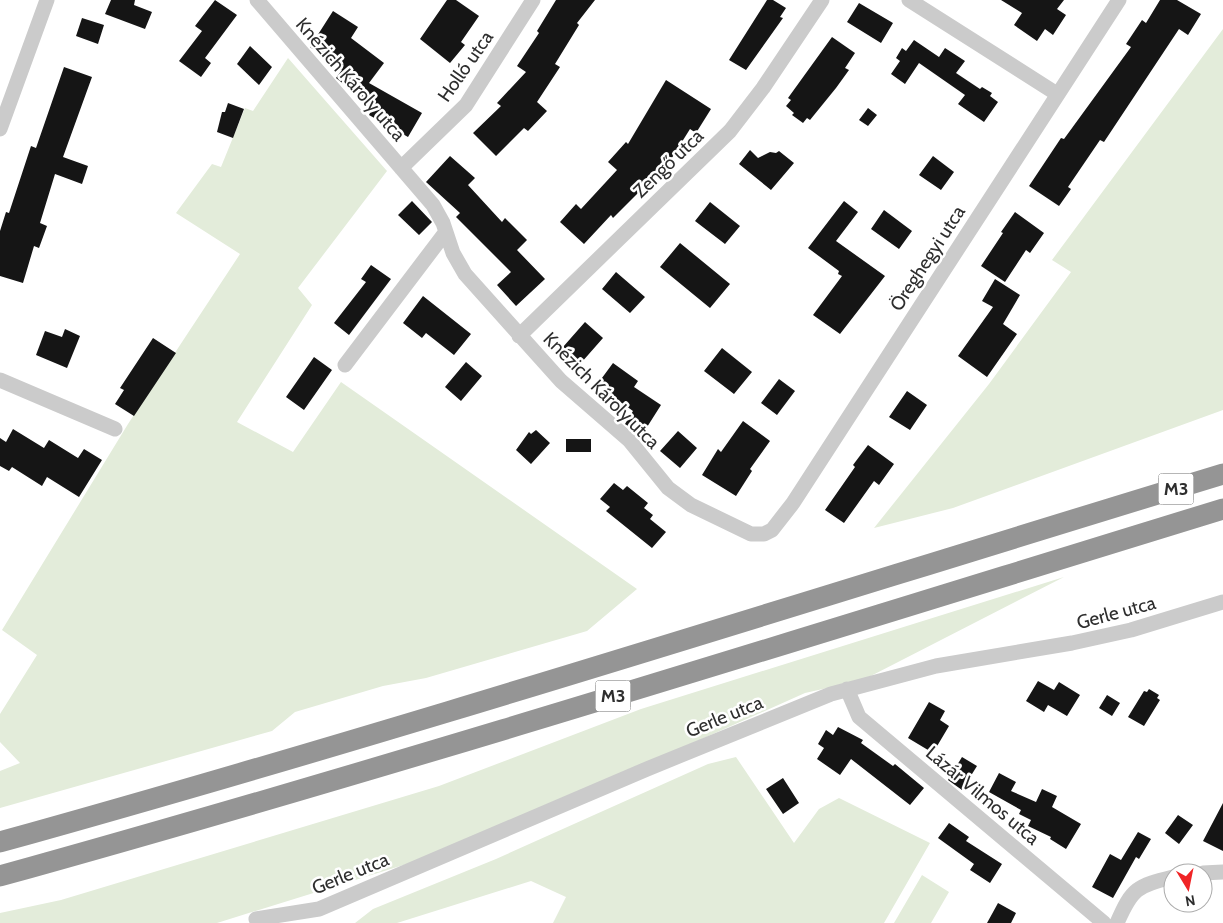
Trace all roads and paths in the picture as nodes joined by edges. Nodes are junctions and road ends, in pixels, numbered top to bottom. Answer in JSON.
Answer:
{"nodes":[{"id":1,"x":47,"y":0,"type":"edge"},
{"id":2,"x":257,"y":0,"type":"edge"},
{"id":3,"x":533,"y":0,"type":"edge"},
{"id":4,"x":822,"y":0,"type":"edge"},
{"id":5,"x":909,"y":0,"type":"edge"},
{"id":6,"x":1119,"y":0,"type":"edge"},
{"id":7,"x":1057,"y":94,"type":"junction"},
{"id":8,"x":0,"y":129,"type":"edge"},
{"id":9,"x":400,"y":168,"type":"junction"},
{"id":10,"x":445,"y":233,"type":"junction"},
{"id":11,"x":520,"y":336,"type":"junction"},
{"id":12,"x":345,"y":366,"type":"dead end"},
{"id":13,"x":0,"y":380,"type":"edge"},
{"id":14,"x":115,"y":429,"type":"dead end"},
{"id":15,"x":1223,"y":474,"type":"edge"},
{"id":16,"x":1223,"y":509,"type":"edge"},
{"id":17,"x":764,"y":534,"type":"joint"},
{"id":18,"x":1223,"y":602,"type":"edge"},
{"id":19,"x":848,"y":689,"type":"junction"},
{"id":20,"x":0,"y":842,"type":"edge"},
{"id":21,"x":0,"y":876,"type":"edge"},
{"id":22,"x":1163,"y":879,"type":"edge"},
{"id":23,"x":318,"y":916,"type":"edge"},
{"id":24,"x":256,"y":920,"type":"dead end"},
{"id":25,"x":1104,"y":923,"type":"edge"},
{"id":26,"x":1117,"y":923,"type":"edge"}],
"edges":[{"from":1,"to":8,"type":"street"},
{"from":2,"to":9,"type":"street","name":"Knézich Károly utca"},
{"from":3,"to":9,"type":"street","name":"Holló utca"},
{"from":4,"to":11,"type":"street","name":"Zengő utca"},
{"from":5,"to":7,"type":"street"},
{"from":6,"to":7,"type":"street","name":"Öreghegyi utca"},
{"from":7,"to":17,"type":"street","name":"Öreghegyi utca"},
{"from":9,"to":10,"type":"street","name":"Knézich Károly utca"},
{"from":10,"to":11,"type":"street","name":"Knézich Károly utca"},
{"from":10,"to":12,"type":"street"},
{"from":11,"to":17,"type":"street","name":"Knézich Károly utca"},
{"from":13,"to":14,"type":"street"},
{"from":15,"to":20,"type":"highway","number":"M3"},
{"from":16,"to":21,"type":"highway","number":"M3"},
{"from":18,"to":19,"type":"street","name":"Gerle utca"},
{"from":19,"to":23,"type":"street","name":"Gerle utca"},
{"from":19,"to":25,"type":"street","name":"Lázár Vilmos utca"},
{"from":22,"to":26,"type":"street"},
{"from":23,"to":24,"type":"street","name":"Gerle utca"}]}
